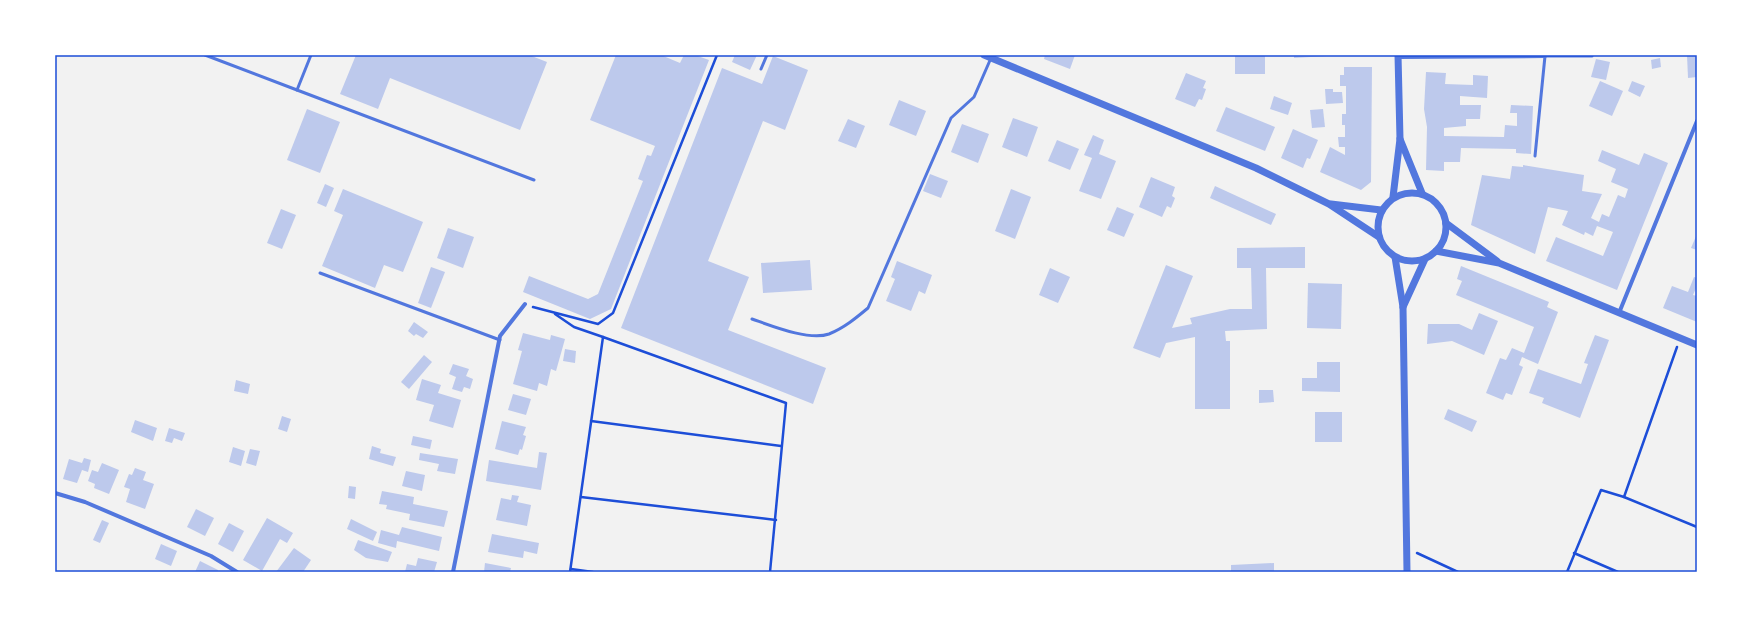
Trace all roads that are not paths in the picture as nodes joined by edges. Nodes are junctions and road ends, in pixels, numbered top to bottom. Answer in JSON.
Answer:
{"nodes":[{"id":1,"x":205,"y":55,"type":"edge"},
{"id":2,"x":311,"y":55,"type":"edge"},
{"id":3,"x":767,"y":55,"type":"edge"},
{"id":4,"x":987,"y":56,"type":"edge"},
{"id":5,"x":1398,"y":56,"type":"edge"},
{"id":6,"x":1477,"y":56,"type":"edge"},
{"id":7,"x":1545,"y":56,"type":"edge"},
{"id":8,"x":1592,"y":56,"type":"edge"},
{"id":9,"x":761,"y":69,"type":"dead end"},
{"id":10,"x":297,"y":90,"type":"junction"},
{"id":11,"x":1697,"y":121,"type":"edge"},
{"id":12,"x":1400,"y":139,"type":"junction"},
{"id":13,"x":1535,"y":156,"type":"dead end"},
{"id":14,"x":534,"y":180,"type":"dead end"},
{"id":15,"x":1422,"y":193,"type":"junction"},
{"id":16,"x":1393,"y":197,"type":"junction"},
{"id":17,"x":1329,"y":204,"type":"junction"},
{"id":18,"x":1382,"y":210,"type":"junction"},
{"id":19,"x":1446,"y":223,"type":"junction"},
{"id":20,"x":1379,"y":237,"type":"junction"},
{"id":21,"x":1436,"y":251,"type":"junction"},
{"id":22,"x":1395,"y":257,"type":"junction"},
{"id":23,"x":1425,"y":259,"type":"junction"},
{"id":24,"x":1499,"y":263,"type":"junction"},
{"id":25,"x":320,"y":273,"type":"dead end"},
{"id":26,"x":525,"y":304,"type":"road end"},
{"id":27,"x":1403,"y":307,"type":"junction"},
{"id":28,"x":1619,"y":314,"type":"junction"},
{"id":29,"x":752,"y":319,"type":"dead end"},
{"id":30,"x":500,"y":340,"type":"junction"},
{"id":31,"x":1697,"y":345,"type":"edge"},
{"id":32,"x":55,"y":493,"type":"edge"},
{"id":33,"x":237,"y":572,"type":"edge"},
{"id":34,"x":453,"y":572,"type":"edge"},
{"id":35,"x":1407,"y":572,"type":"edge"}],
"edges":[{"from":1,"to":10,"type":"lane"},
{"from":2,"to":10,"type":"lane"},
{"from":3,"to":9,"type":"lane"},
{"from":4,"to":17,"type":"street"},
{"from":4,"to":29,"type":"lane"},
{"from":5,"to":6,"type":"street"},
{"from":5,"to":12,"type":"street"},
{"from":6,"to":7,"type":"street"},
{"from":7,"to":8,"type":"lane"},
{"from":7,"to":13,"type":"lane"},
{"from":10,"to":14,"type":"lane"},
{"from":11,"to":28,"type":"street"},
{"from":12,"to":15,"type":"street"},
{"from":12,"to":16,"type":"street"},
{"from":15,"to":16,"type":"street"},
{"from":15,"to":19,"type":"street"},
{"from":16,"to":18,"type":"street"},
{"from":17,"to":18,"type":"street"},
{"from":17,"to":20,"type":"street"},
{"from":18,"to":20,"type":"street"},
{"from":19,"to":21,"type":"street"},
{"from":19,"to":24,"type":"street"},
{"from":20,"to":22,"type":"street"},
{"from":21,"to":23,"type":"street"},
{"from":21,"to":24,"type":"street"},
{"from":22,"to":23,"type":"street"},
{"from":22,"to":27,"type":"street"},
{"from":23,"to":27,"type":"street"},
{"from":24,"to":28,"type":"street"},
{"from":25,"to":30,"type":"lane"},
{"from":26,"to":30,"type":"street"},
{"from":27,"to":35,"type":"street"},
{"from":28,"to":31,"type":"street"},
{"from":30,"to":34,"type":"street"},
{"from":32,"to":33,"type":"street"}]}
